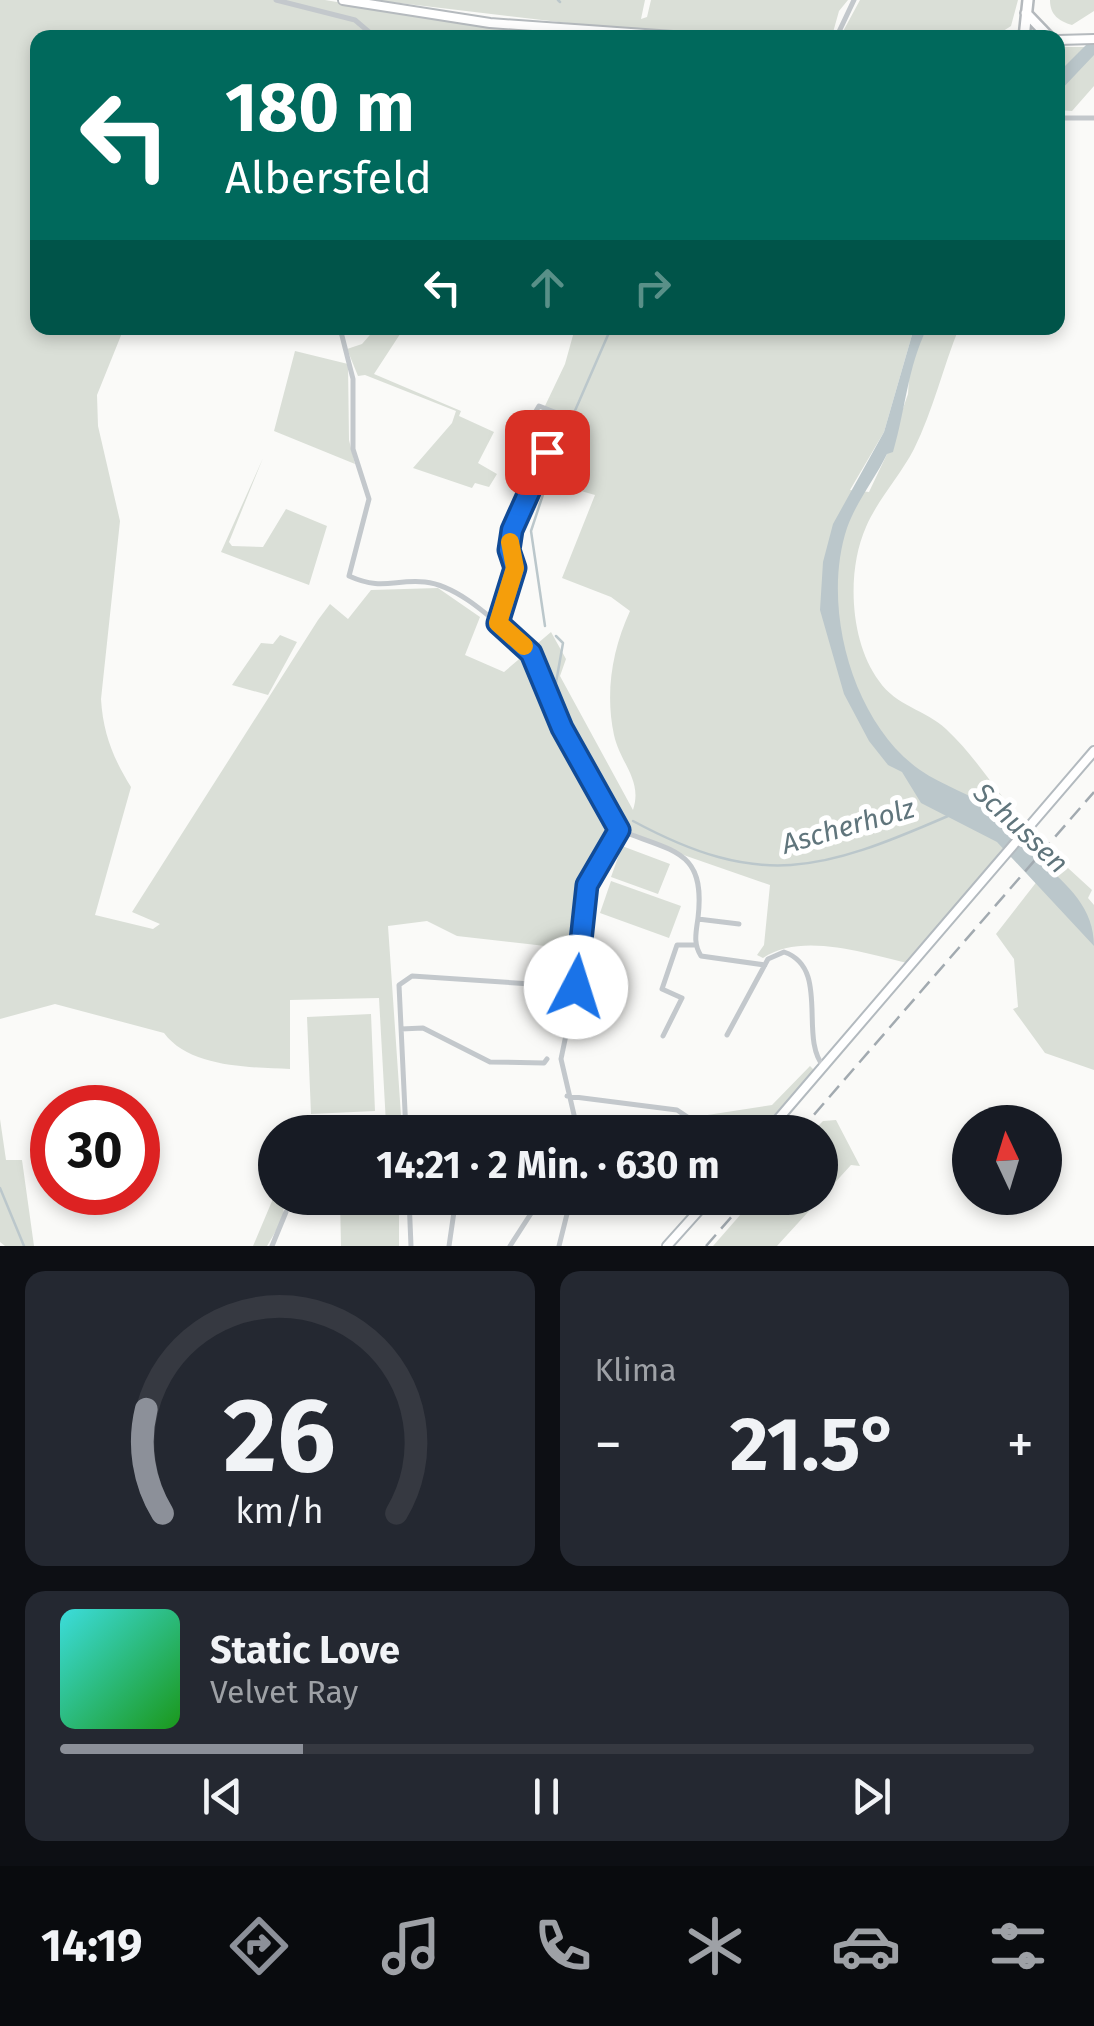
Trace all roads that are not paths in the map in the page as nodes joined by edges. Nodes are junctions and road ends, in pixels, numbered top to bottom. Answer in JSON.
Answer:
{"nodes":[{"id":1,"x":276,"y":0,"type":"edge"},
{"id":2,"x":344,"y":0,"type":"edge"},
{"id":3,"x":854,"y":0,"type":"edge"},
{"id":4,"x":1028,"y":0,"type":"edge"},
{"id":5,"x":1026,"y":13,"type":"junction"},
{"id":6,"x":367,"y":30,"type":"edge"},
{"id":7,"x":588,"y":30,"type":"edge"},
{"id":8,"x":840,"y":30,"type":"edge"},
{"id":9,"x":1025,"y":30,"type":"edge"},
{"id":10,"x":1044,"y":30,"type":"edge"},
{"id":11,"x":1065,"y":39,"type":"edge"},
{"id":12,"x":1094,"y":39,"type":"edge"},
{"id":13,"x":1065,"y":118,"type":"edge"},
{"id":14,"x":1094,"y":118,"type":"edge"},
{"id":15,"x":342,"y":335,"type":"edge"},
{"id":16,"x":536,"y":411,"type":"dead end"},
{"id":17,"x":498,"y":623,"type":"junction"},
{"id":18,"x":1094,"y":750,"type":"edge"},
{"id":19,"x":619,"y":830,"type":"junction"},
{"id":20,"x":698,"y":919,"type":"junction"},
{"id":21,"x":740,"y":924,"type":"dead end"},
{"id":22,"x":694,"y":945,"type":"junction"},
{"id":23,"x":765,"y":965,"type":"junction"},
{"id":24,"x":576,"y":987,"type":"junction"},
{"id":25,"x":401,"y":1028,"type":"junction"},
{"id":26,"x":727,"y":1035,"type":"dead end"},
{"id":27,"x":663,"y":1036,"type":"dead end"},
{"id":28,"x":548,"y":1059,"type":"dead end"},
{"id":29,"x":824,"y":1067,"type":"junction"},
{"id":30,"x":567,"y":1096,"type":"junction"},
{"id":31,"x":405,"y":1115,"type":"edge"},
{"id":32,"x":573,"y":1115,"type":"edge"},
{"id":33,"x":685,"y":1115,"type":"edge"},
{"id":34,"x":783,"y":1115,"type":"edge"},
{"id":35,"x":285,"y":1215,"type":"edge"},
{"id":36,"x":409,"y":1215,"type":"edge"},
{"id":37,"x":454,"y":1215,"type":"edge"},
{"id":38,"x":529,"y":1215,"type":"edge"},
{"id":39,"x":567,"y":1215,"type":"edge"},
{"id":40,"x":695,"y":1215,"type":"edge"},
{"id":41,"x":272,"y":1246,"type":"edge"},
{"id":42,"x":410,"y":1246,"type":"edge"},
{"id":43,"x":449,"y":1246,"type":"edge"},
{"id":44,"x":510,"y":1246,"type":"edge"},
{"id":45,"x":560,"y":1246,"type":"edge"},
{"id":46,"x":667,"y":1246,"type":"edge"}],
"edges":[{"from":1,"to":6,"type":"street"},
{"from":2,"to":7,"type":"street"},
{"from":3,"to":8,"type":"street"},
{"from":4,"to":5,"type":"highway"},
{"from":5,"to":9,"type":"highway"},
{"from":5,"to":10,"type":"highway"},
{"from":11,"to":12,"type":"street"},
{"from":13,"to":14,"type":"street"},
{"from":15,"to":17,"type":"street"},
{"from":16,"to":17,"type":"street"},
{"from":17,"to":19,"type":"street"},
{"from":18,"to":29,"type":"street"},
{"from":19,"to":20,"type":"street"},
{"from":19,"to":24,"type":"street"},
{"from":20,"to":21,"type":"street"},
{"from":20,"to":22,"type":"street"},
{"from":22,"to":23,"type":"street"},
{"from":22,"to":27,"type":"street"},
{"from":23,"to":26,"type":"street"},
{"from":23,"to":29,"type":"street"},
{"from":24,"to":25,"type":"street"},
{"from":24,"to":30,"type":"street"},
{"from":25,"to":28,"type":"street"},
{"from":25,"to":31,"type":"street"},
{"from":29,"to":34,"type":"street"},
{"from":30,"to":32,"type":"street"},
{"from":30,"to":33,"type":"street"},
{"from":35,"to":41,"type":"street"},
{"from":36,"to":42,"type":"street"},
{"from":37,"to":43,"type":"street"},
{"from":38,"to":44,"type":"street"},
{"from":39,"to":45,"type":"street"},
{"from":40,"to":46,"type":"street"}]}
